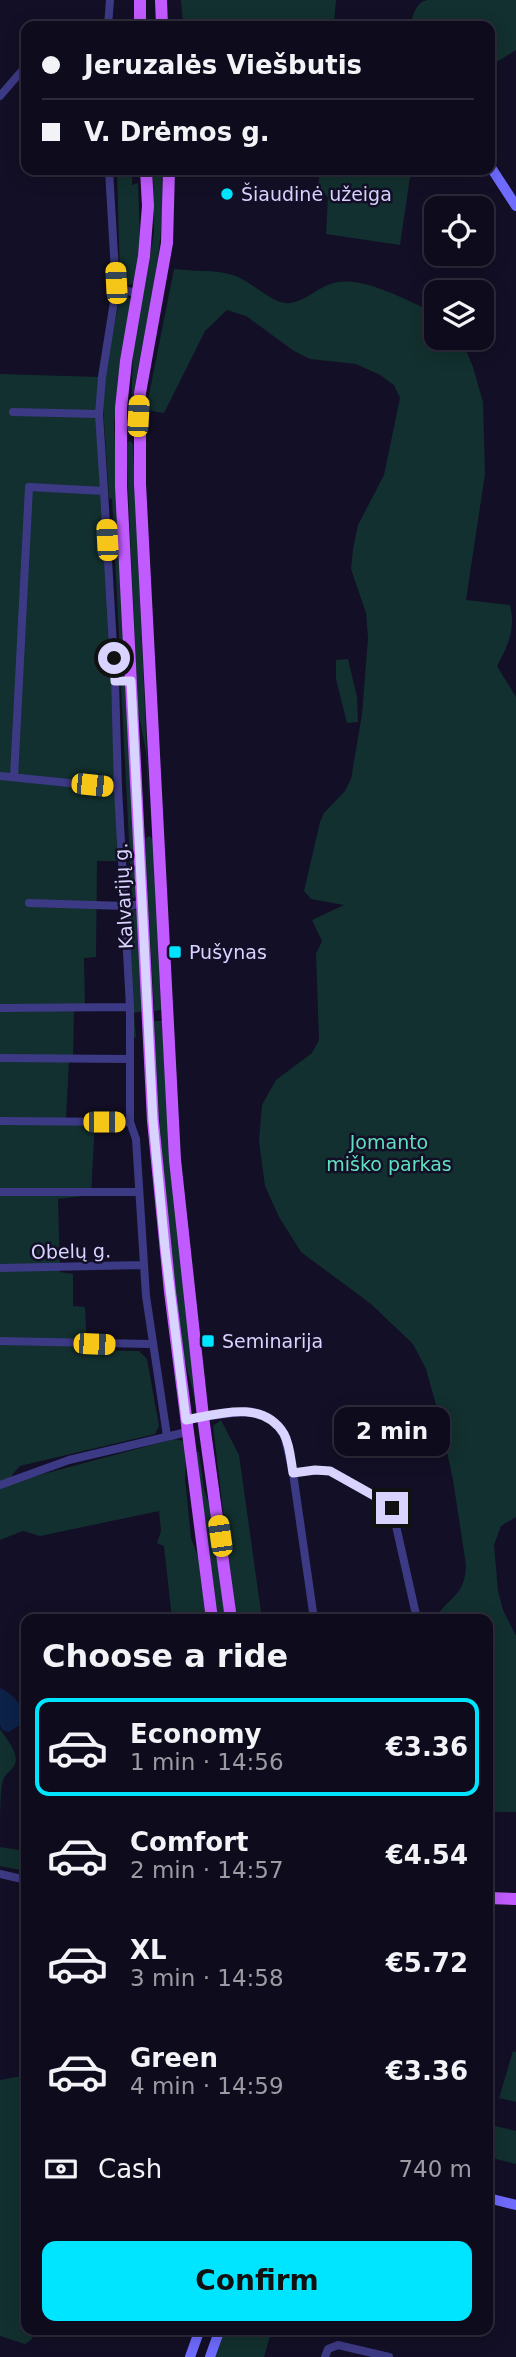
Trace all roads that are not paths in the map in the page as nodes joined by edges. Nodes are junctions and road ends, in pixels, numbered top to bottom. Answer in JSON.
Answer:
{"nodes":[{"id":1,"x":110,"y":0,"type":"edge"},
{"id":2,"x":140,"y":0,"type":"edge"},
{"id":3,"x":161,"y":0,"type":"edge"},
{"id":4,"x":108,"y":21,"type":"edge"},
{"id":5,"x":140,"y":21,"type":"edge"},
{"id":6,"x":162,"y":21,"type":"edge"},
{"id":7,"x":21,"y":72,"type":"edge"},
{"id":8,"x":0,"y":96,"type":"edge"},
{"id":9,"x":495,"y":174,"type":"edge"},
{"id":10,"x":109,"y":175,"type":"edge"},
{"id":11,"x":146,"y":175,"type":"edge"},
{"id":12,"x":169,"y":175,"type":"edge"},
{"id":13,"x":516,"y":206,"type":"edge"},
{"id":14,"x":116,"y":289,"type":"junction"},
{"id":15,"x":138,"y":293,"type":"junction"},
{"id":16,"x":13,"y":412,"type":"dead end"},
{"id":17,"x":99,"y":414,"type":"junction"},
{"id":18,"x":120,"y":429,"type":"junction"},
{"id":19,"x":138,"y":429,"type":"junction"},
{"id":20,"x":104,"y":491,"type":"junction"},
{"id":21,"x":115,"y":681,"type":"junction"},
{"id":22,"x":131,"y":681,"type":"junction"},
{"id":23,"x":0,"y":777,"type":"edge"},
{"id":24,"x":14,"y":777,"type":"junction"},
{"id":25,"x":118,"y":788,"type":"junction"},
{"id":26,"x":158,"y":832,"type":"junction"},
{"id":27,"x":139,"y":833,"type":"junction"},
{"id":28,"x":29,"y":903,"type":"dead end"},
{"id":29,"x":143,"y":904,"type":"junction"},
{"id":30,"x":125,"y":906,"type":"junction"},
{"id":31,"x":130,"y":1007,"type":"junction"},
{"id":32,"x":0,"y":1008,"type":"edge"},
{"id":33,"x":0,"y":1058,"type":"edge"},
{"id":34,"x":129,"y":1059,"type":"junction"},
{"id":35,"x":0,"y":1121,"type":"edge"},
{"id":36,"x":130,"y":1122,"type":"junction"},
{"id":37,"x":0,"y":1192,"type":"edge"},
{"id":38,"x":138,"y":1192,"type":"junction"},
{"id":39,"x":143,"y":1265,"type":"junction"},
{"id":40,"x":0,"y":1268,"type":"edge"},
{"id":41,"x":0,"y":1341,"type":"edge"},
{"id":42,"x":151,"y":1344,"type":"junction"},
{"id":43,"x":203,"y":1417,"type":"junction"},
{"id":44,"x":187,"y":1426,"type":"junction"},
{"id":45,"x":167,"y":1436,"type":"junction"},
{"id":46,"x":293,"y":1473,"type":"junction"},
{"id":47,"x":0,"y":1485,"type":"edge"},
{"id":48,"x":211,"y":1614,"type":"edge"},
{"id":49,"x":230,"y":1614,"type":"edge"},
{"id":50,"x":313,"y":1614,"type":"edge"},
{"id":51,"x":416,"y":1614,"type":"edge"},
{"id":52,"x":0,"y":1874,"type":"edge"},
{"id":53,"x":21,"y":1879,"type":"edge"},
{"id":54,"x":493,"y":1898,"type":"edge"},
{"id":55,"x":516,"y":1899,"type":"edge"},
{"id":56,"x":493,"y":2199,"type":"edge"},
{"id":57,"x":516,"y":2205,"type":"edge"},
{"id":58,"x":198,"y":2335,"type":"edge"},
{"id":59,"x":218,"y":2335,"type":"edge"},
{"id":60,"x":190,"y":2357,"type":"edge"},
{"id":61,"x":209,"y":2357,"type":"edge"},
{"id":62,"x":325,"y":2357,"type":"edge"},
{"id":63,"x":389,"y":2357,"type":"edge"}],
"edges":[{"from":1,"to":4,"type":"street"},
{"from":2,"to":5,"type":"main road"},
{"from":3,"to":6,"type":"main road"},
{"from":7,"to":8,"type":"street"},
{"from":9,"to":13,"type":"street"},
{"from":10,"to":14,"type":"street"},
{"from":11,"to":15,"type":"main road","name":"Kalvarijų g."},
{"from":12,"to":19,"type":"main road","name":"Kalvarijų g."},
{"from":14,"to":15,"type":"street"},
{"from":14,"to":17,"type":"street"},
{"from":15,"to":18,"type":"main road","name":"Kalvarijų g."},
{"from":16,"to":17,"type":"street"},
{"from":17,"to":20,"type":"street"},
{"from":18,"to":19,"type":"main road"},
{"from":18,"to":22,"type":"main road","name":"Kalvarijų g."},
{"from":19,"to":26,"type":"main road","name":"Kalvarijų g."},
{"from":20,"to":21,"type":"street"},
{"from":20,"to":24,"type":"street"},
{"from":21,"to":22,"type":"street"},
{"from":21,"to":25,"type":"street"},
{"from":22,"to":27,"type":"main road","name":"Kalvarijų g."},
{"from":23,"to":24,"type":"street"},
{"from":24,"to":25,"type":"street"},
{"from":25,"to":30,"type":"street"},
{"from":26,"to":27,"type":"main road"},
{"from":26,"to":43,"type":"main road","name":"Kalvarijų g."},
{"from":27,"to":29,"type":"main road","name":"Kalvarijų g."},
{"from":28,"to":30,"type":"street"},
{"from":29,"to":30,"type":"street"},
{"from":29,"to":44,"type":"main road","name":"Kalvarijų g."},
{"from":30,"to":31,"type":"street"},
{"from":31,"to":32,"type":"street"},
{"from":31,"to":34,"type":"street"},
{"from":33,"to":34,"type":"street"},
{"from":34,"to":36,"type":"street"},
{"from":35,"to":36,"type":"street"},
{"from":36,"to":38,"type":"street"},
{"from":37,"to":38,"type":"street"},
{"from":38,"to":39,"type":"street"},
{"from":39,"to":40,"type":"street","name":"Obelų g."},
{"from":39,"to":42,"type":"street"},
{"from":41,"to":42,"type":"street"},
{"from":42,"to":45,"type":"street"},
{"from":43,"to":44,"type":"main road"},
{"from":43,"to":46,"type":"street"},
{"from":43,"to":49,"type":"main road","name":"Kalvarijų g."},
{"from":44,"to":45,"type":"street"},
{"from":44,"to":48,"type":"main road","name":"Kalvarijų g."},
{"from":45,"to":47,"type":"street"},
{"from":46,"to":50,"type":"street"},
{"from":46,"to":51,"type":"street"},
{"from":52,"to":53,"type":"street"},
{"from":54,"to":55,"type":"main road"},
{"from":56,"to":57,"type":"street"},
{"from":58,"to":60,"type":"street"},
{"from":59,"to":61,"type":"street"},
{"from":62,"to":63,"type":"street"}]}
